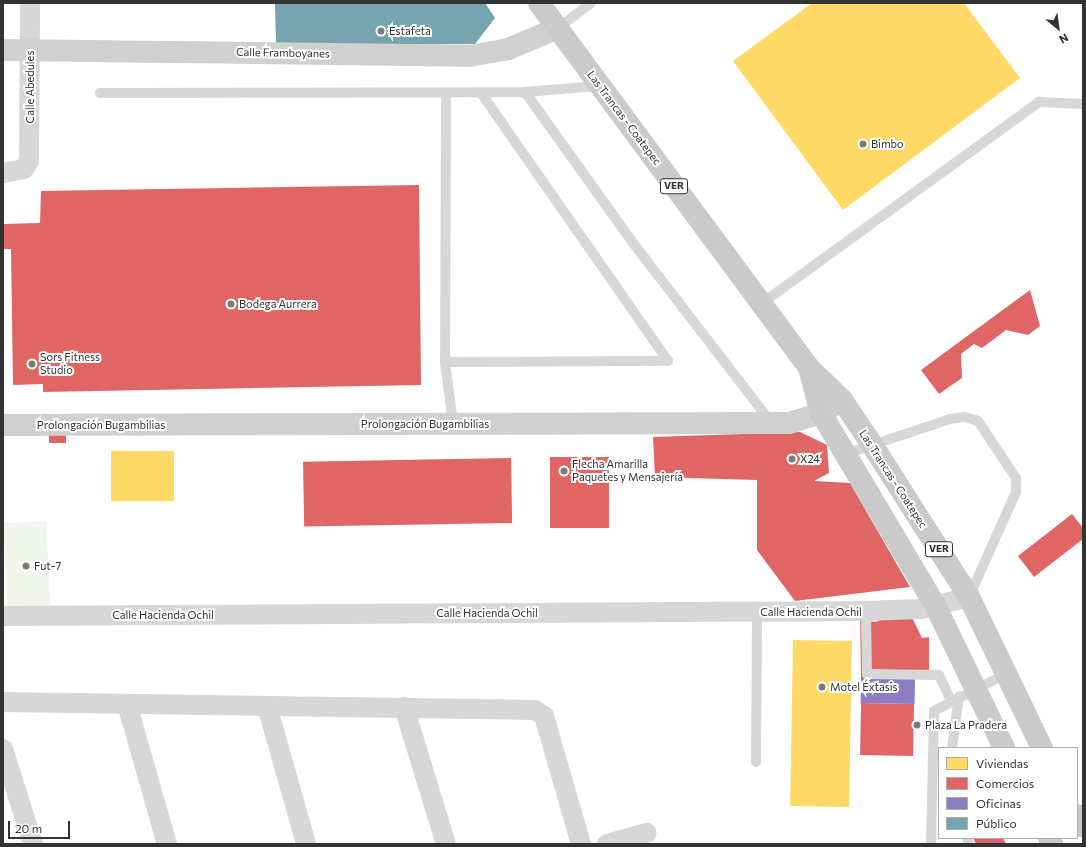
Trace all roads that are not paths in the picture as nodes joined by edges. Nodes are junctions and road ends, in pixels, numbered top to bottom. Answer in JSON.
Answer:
{"nodes":[{"id":1,"x":30,"y":3,"type":"edge"},
{"id":2,"x":540,"y":3,"type":"edge"},
{"id":3,"x":590,"y":3,"type":"edge"},
{"id":4,"x":558,"y":28,"type":"junction"},
{"id":5,"x":3,"y":50,"type":"edge"},
{"id":6,"x":30,"y":50,"type":"junction"},
{"id":7,"x":599,"y":86,"type":"junction"},
{"id":8,"x":100,"y":92,"type":"dead end"},
{"id":9,"x":525,"y":92,"type":"junction"},
{"id":10,"x":446,"y":94,"type":"junction"},
{"id":11,"x":482,"y":94,"type":"junction"},
{"id":12,"x":1083,"y":104,"type":"edge"},
{"id":13,"x":3,"y":173,"type":"edge"},
{"id":14,"x":761,"y":304,"type":"junction"},
{"id":15,"x":445,"y":362,"type":"junction"},
{"id":16,"x":809,"y":368,"type":"junction"},
{"id":17,"x":842,"y":400,"type":"junction"},
{"id":18,"x":821,"y":413,"type":"junction"},
{"id":19,"x":453,"y":423,"type":"junction"},
{"id":20,"x":772,"y":423,"type":"junction"},
{"id":21,"x":3,"y":425,"type":"edge"},
{"id":22,"x":871,"y":443,"type":"junction"},
{"id":23,"x":848,"y":453,"type":"junction"},
{"id":24,"x":969,"y":597,"type":"junction"},
{"id":25,"x":938,"y":611,"type":"junction"},
{"id":26,"x":757,"y":612,"type":"junction"},
{"id":27,"x":3,"y":616,"type":"edge"},
{"id":28,"x":1004,"y":675,"type":"junction"},
{"id":29,"x":962,"y":696,"type":"junction"},
{"id":30,"x":3,"y":702,"type":"edge"},
{"id":31,"x":127,"y":704,"type":"junction"},
{"id":32,"x":267,"y":706,"type":"junction"},
{"id":33,"x":404,"y":707,"type":"junction"},
{"id":34,"x":952,"y":747,"type":"edge"},
{"id":35,"x":1003,"y":747,"type":"edge"},
{"id":36,"x":1041,"y":747,"type":"edge"},
{"id":37,"x":3,"y":749,"type":"edge"},
{"id":38,"x":756,"y":762,"type":"dead end"},
{"id":39,"x":936,"y":778,"type":"edge"},
{"id":40,"x":1078,"y":817,"type":"edge"},
{"id":41,"x":1083,"y":827,"type":"edge"},
{"id":42,"x":646,"y":833,"type":"dead end"},
{"id":43,"x":33,"y":844,"type":"edge"},
{"id":44,"x":167,"y":844,"type":"edge"},
{"id":45,"x":306,"y":844,"type":"edge"},
{"id":46,"x":446,"y":844,"type":"edge"},
{"id":47,"x":582,"y":844,"type":"edge"},
{"id":48,"x":607,"y":844,"type":"edge"},
{"id":49,"x":931,"y":844,"type":"edge"}],
"edges":[{"from":1,"to":6,"type":"street","name":"Calle Abedules"},
{"from":2,"to":4,"type":"main road","name":"Las Trancas - Coatepec","number":"VER"},
{"from":3,"to":4,"type":"lane"},
{"from":4,"to":6,"type":"street","name":"Calle Framboyanes"},
{"from":4,"to":7,"type":"main road","name":"Las Trancas - Coatepec","number":"VER"},
{"from":5,"to":6,"type":"street","name":"Calle Framboyanes"},
{"from":6,"to":13,"type":"street","name":"Calle Abedules"},
{"from":7,"to":9,"type":"lane"},
{"from":7,"to":14,"type":"main road","name":"Las Trancas - Coatepec","number":"VER"},
{"from":8,"to":10,"type":"lane"},
{"from":9,"to":11,"type":"lane"},
{"from":9,"to":20,"type":"lane"},
{"from":10,"to":11,"type":"lane"},
{"from":10,"to":15,"type":"lane"},
{"from":11,"to":15,"type":"lane"},
{"from":12,"to":14,"type":"lane"},
{"from":14,"to":16,"type":"main road","name":"Las Trancas - Coatepec","number":"VER"},
{"from":15,"to":19,"type":"lane"},
{"from":16,"to":17,"type":"main road","name":"Las Trancas - Coatepec","number":"VER"},
{"from":16,"to":18,"type":"main road","name":"Las Trancas - Coatepec"},
{"from":17,"to":18,"type":"street","name":"Prolongación Bugambilias"},
{"from":17,"to":22,"type":"main road","name":"Las Trancas - Coatepec","number":"VER"},
{"from":18,"to":20,"type":"street","name":"Prolongación Bugambilias"},
{"from":18,"to":23,"type":"main road","name":"Las Trancas - Coatepec","number":"VER"},
{"from":19,"to":20,"type":"street","name":"Prolongación Bugambilias"},
{"from":19,"to":21,"type":"street","name":"Prolongación Bugambilias"},
{"from":22,"to":23,"type":"lane"},
{"from":22,"to":24,"type":"main road","name":"Las Trancas - Coatepec","number":"VER"},
{"from":22,"to":24,"type":"lane"},
{"from":23,"to":25,"type":"main road","name":"Las Trancas - Coatepec","number":"VER"},
{"from":24,"to":25,"type":"street","name":"Calle Hacienda Ochil"},
{"from":24,"to":28,"type":"main road","name":"Las Trancas - Coatepec","number":"VER"},
{"from":25,"to":26,"type":"street","name":"Calle Hacienda Ochil"},
{"from":25,"to":29,"type":"main road","name":"Las Trancas - Coatepec","number":"VER"},
{"from":25,"to":29,"type":"lane"},
{"from":26,"to":27,"type":"street","name":"Calle Hacienda Ochil"},
{"from":26,"to":38,"type":"lane"},
{"from":28,"to":29,"type":"lane"},
{"from":28,"to":36,"type":"main road","name":"Las Trancas - Coatepec","number":"VER"},
{"from":29,"to":34,"type":"lane"},
{"from":29,"to":35,"type":"main road","name":"Las Trancas - Coatepec","number":"VER"},
{"from":29,"to":39,"type":"lane"},
{"from":30,"to":31,"type":"street"},
{"from":31,"to":32,"type":"street"},
{"from":31,"to":44,"type":"street"},
{"from":32,"to":33,"type":"street"},
{"from":32,"to":45,"type":"street"},
{"from":33,"to":46,"type":"street"},
{"from":33,"to":47,"type":"street"},
{"from":37,"to":43,"type":"street"},
{"from":39,"to":49,"type":"lane"},
{"from":40,"to":41,"type":"main road"},
{"from":42,"to":48,"type":"street"}]}
